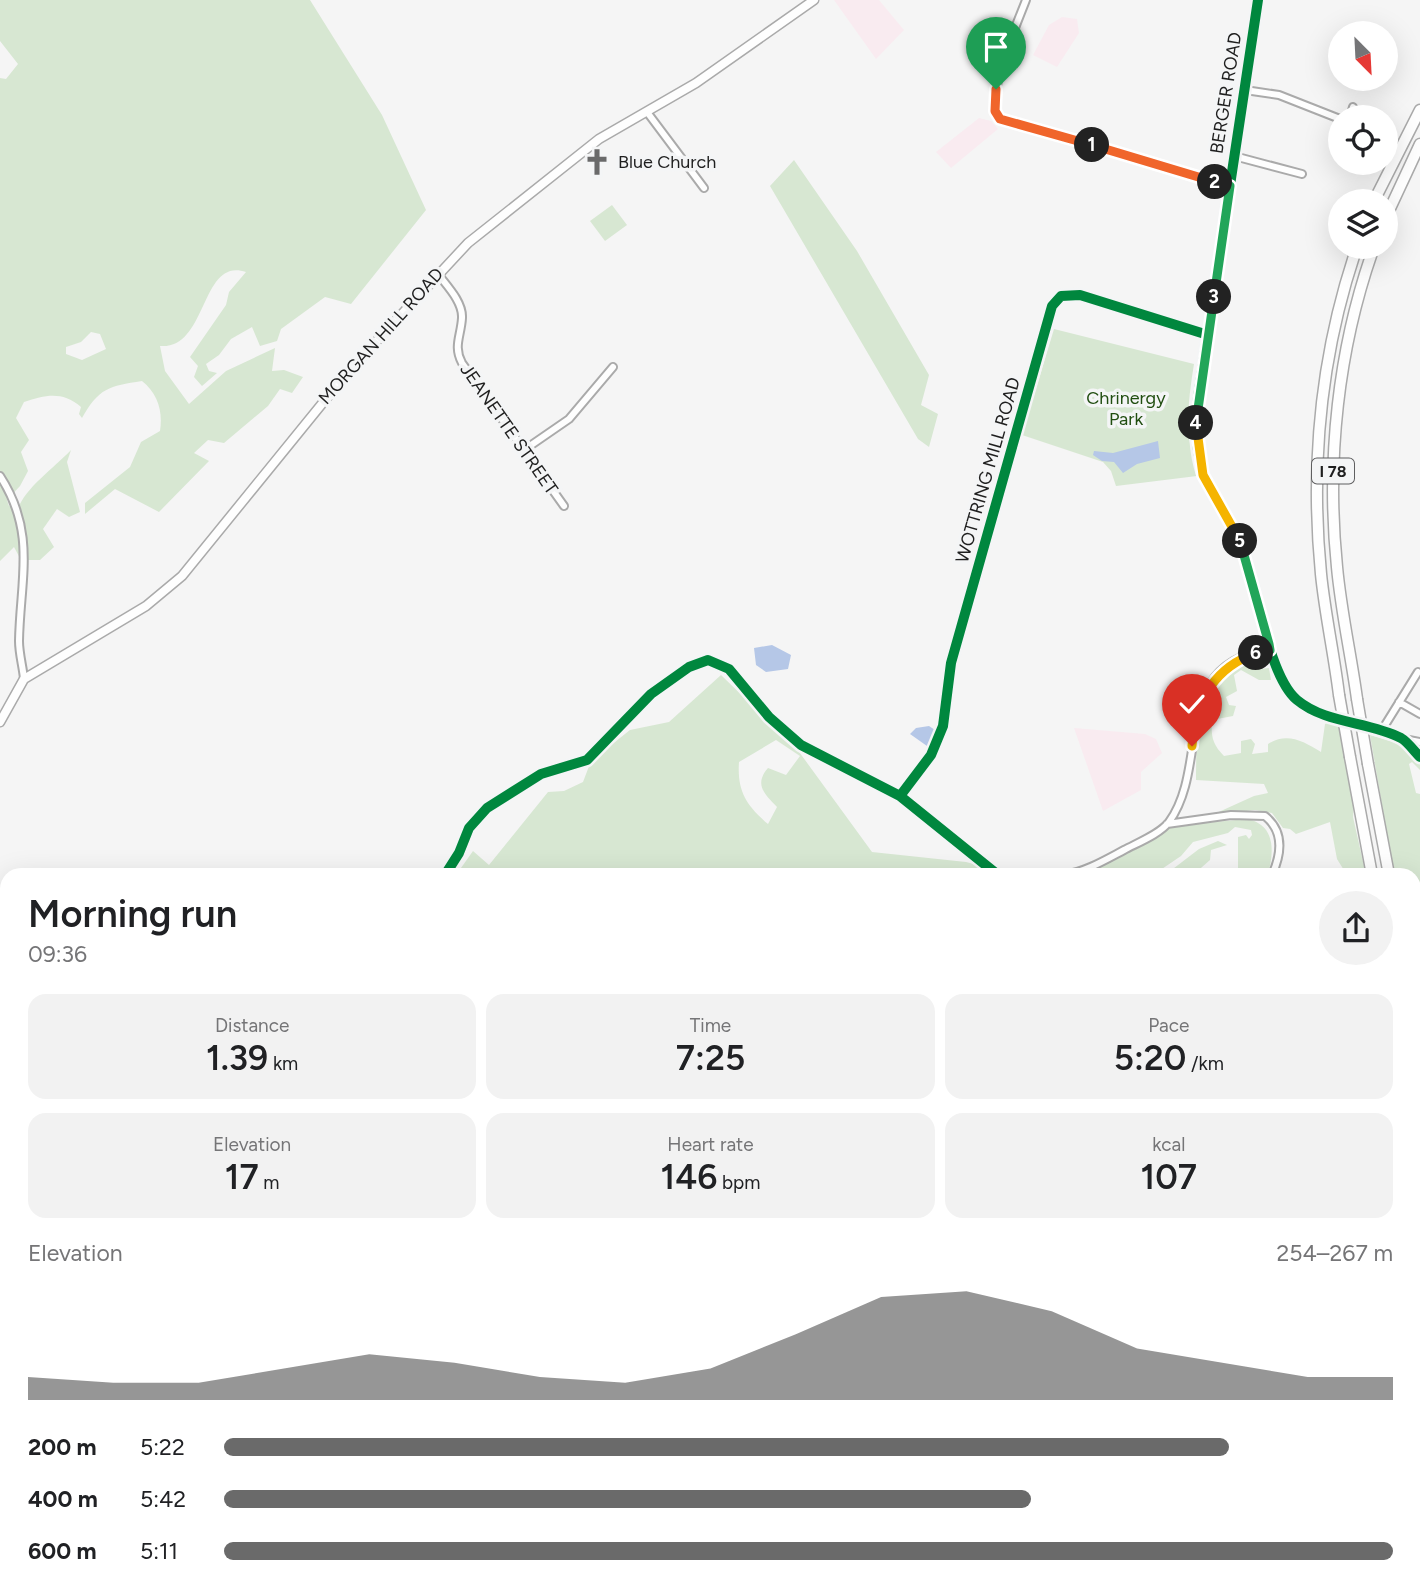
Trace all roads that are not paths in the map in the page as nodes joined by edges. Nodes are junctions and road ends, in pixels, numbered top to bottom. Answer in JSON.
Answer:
{"nodes":[{"id":1,"x":814,"y":0,"type":"edge"},
{"id":2,"x":1026,"y":0,"type":"edge"},
{"id":3,"x":1258,"y":0,"type":"edge"},
{"id":4,"x":1245,"y":90,"type":"junction"},
{"id":5,"x":1420,"y":110,"type":"edge"},
{"id":6,"x":647,"y":112,"type":"junction"},
{"id":7,"x":1328,"y":114,"type":"edge"},
{"id":8,"x":1420,"y":144,"type":"edge"},
{"id":9,"x":1234,"y":156,"type":"junction"},
{"id":10,"x":1301,"y":174,"type":"dead end"},
{"id":11,"x":1230,"y":186,"type":"junction"},
{"id":12,"x":704,"y":188,"type":"dead end"},
{"id":13,"x":1380,"y":189,"type":"edge"},
{"id":14,"x":1398,"y":191,"type":"edge"},
{"id":15,"x":1354,"y":259,"type":"edge"},
{"id":16,"x":1371,"y":259,"type":"edge"},
{"id":17,"x":438,"y":274,"type":"junction"},
{"id":18,"x":1208,"y":335,"type":"junction"},
{"id":19,"x":613,"y":367,"type":"dead end"},
{"id":20,"x":524,"y":450,"type":"junction"},
{"id":21,"x":0,"y":476,"type":"edge"},
{"id":22,"x":564,"y":506,"type":"dead end"},
{"id":23,"x":1270,"y":650,"type":"junction"},
{"id":24,"x":1418,"y":672,"type":"dead end"},
{"id":25,"x":24,"y":680,"type":"junction"},
{"id":26,"x":1399,"y":702,"type":"junction"},
{"id":27,"x":1420,"y":713,"type":"edge"},
{"id":28,"x":0,"y":722,"type":"edge"},
{"id":29,"x":1382,"y":730,"type":"junction"},
{"id":30,"x":1404,"y":739,"type":"junction"},
{"id":31,"x":1420,"y":742,"type":"edge"},
{"id":32,"x":1420,"y":757,"type":"edge"},
{"id":33,"x":900,"y":796,"type":"junction"},
{"id":34,"x":1167,"y":824,"type":"junction"},
{"id":35,"x":449,"y":868,"type":"edge"},
{"id":36,"x":989,"y":868,"type":"edge"},
{"id":37,"x":1084,"y":868,"type":"edge"},
{"id":38,"x":1274,"y":868,"type":"edge"},
{"id":39,"x":1371,"y":868,"type":"edge"},
{"id":40,"x":1388,"y":868,"type":"edge"}],
"edges":[{"from":1,"to":6,"type":"main road","name":"MORGAN HILL ROAD"},
{"from":2,"to":11,"type":"street"},
{"from":3,"to":4,"type":"street","name":"BERGER ROAD"},
{"from":4,"to":7,"type":"street"},
{"from":4,"to":9,"type":"street","name":"BERGER ROAD"},
{"from":5,"to":13,"type":"highway"},
{"from":6,"to":12,"type":"street"},
{"from":6,"to":17,"type":"main road","name":"MORGAN HILL ROAD"},
{"from":8,"to":14,"type":"highway"},
{"from":9,"to":10,"type":"street"},
{"from":9,"to":11,"type":"street","name":"BERGER ROAD"},
{"from":11,"to":18,"type":"street","name":"BERGER ROAD"},
{"from":15,"to":39,"type":"highway","number":"I 78","bridge":true},
{"from":16,"to":40,"type":"highway","number":"I 78","bridge":true},
{"from":17,"to":20,"type":"street","name":"JEANETTE STREET"},
{"from":17,"to":25,"type":"main road","name":"MORGAN HILL ROAD"},
{"from":18,"to":23,"type":"street","name":"BERGER ROAD"},
{"from":18,"to":33,"type":"street","name":"WOTTRING MILL ROAD"},
{"from":19,"to":20,"type":"street"},
{"from":20,"to":22,"type":"street","name":"JEANETTE STREET"},
{"from":21,"to":25,"type":"street"},
{"from":23,"to":29,"type":"street","name":"BERGER ROAD"},
{"from":23,"to":34,"type":"street"},
{"from":24,"to":26,"type":"street"},
{"from":25,"to":28,"type":"main road","name":"MORGAN HILL ROAD"},
{"from":26,"to":27,"type":"street"},
{"from":26,"to":29,"type":"street"},
{"from":29,"to":30,"type":"street","name":"BERGER ROAD"},
{"from":30,"to":31,"type":"street"},
{"from":30,"to":32,"type":"street","name":"BERGER ROAD"},
{"from":33,"to":35,"type":"street"},
{"from":33,"to":36,"type":"street"},
{"from":34,"to":37,"type":"street"},
{"from":34,"to":38,"type":"street"}]}
